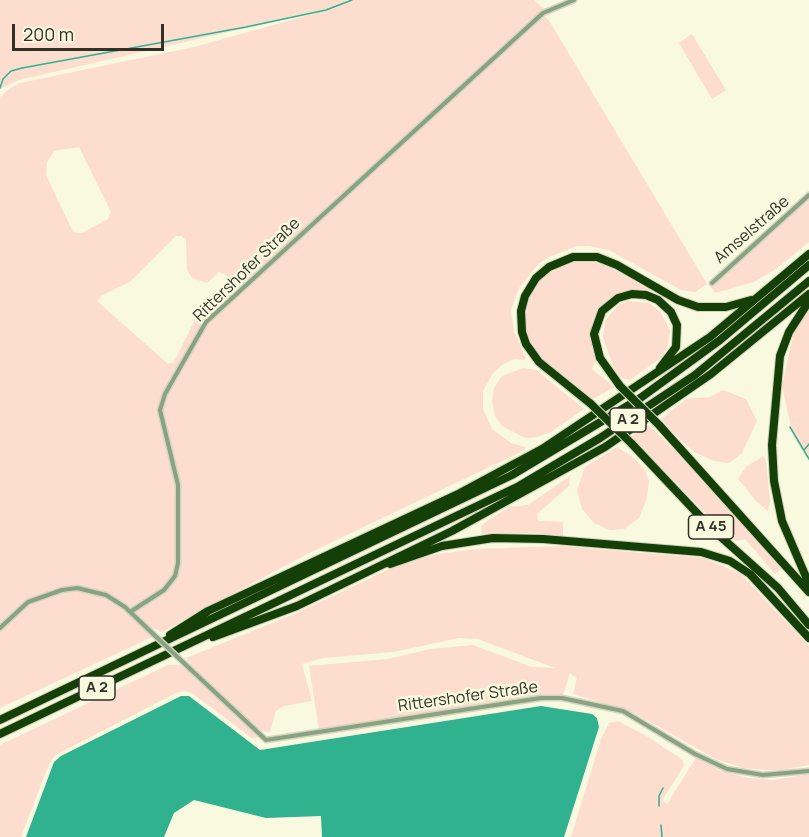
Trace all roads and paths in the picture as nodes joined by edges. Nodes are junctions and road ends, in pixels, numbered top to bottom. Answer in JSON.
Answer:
{"nodes":[{"id":1,"x":574,"y":0,"type":"edge"},
{"id":2,"x":809,"y":195,"type":"edge"},
{"id":3,"x":809,"y":254,"type":"edge"},
{"id":4,"x":809,"y":265,"type":"edge"},
{"id":5,"x":809,"y":281,"type":"edge"},
{"id":6,"x":712,"y":283,"type":"dead end"},
{"id":7,"x":809,"y":294,"type":"edge"},
{"id":8,"x":758,"y":297,"type":"junction"},
{"id":9,"x":809,"y":301,"type":"edge"},
{"id":10,"x":633,"y":391,"type":"junction"},
{"id":11,"x":374,"y":568,"type":"junction"},
{"id":12,"x":809,"y":584,"type":"edge"},
{"id":13,"x":809,"y":592,"type":"edge"},
{"id":14,"x":130,"y":612,"type":"junction"},
{"id":15,"x":809,"y":625,"type":"edge"},
{"id":16,"x":0,"y":628,"type":"edge"},
{"id":17,"x":809,"y":638,"type":"edge"},
{"id":18,"x":194,"y":642,"type":"junction"},
{"id":19,"x":143,"y":651,"type":"junction"},
{"id":20,"x":0,"y":720,"type":"edge"},
{"id":21,"x":0,"y":734,"type":"edge"},
{"id":22,"x":809,"y":771,"type":"edge"}],
"edges":[{"from":1,"to":14,"type":"street","name":"Rittershofer Straße"},
{"from":2,"to":6,"type":"street","name":"Amselstraße"},
{"from":3,"to":8,"type":"highway"},
{"from":4,"to":19,"type":"highway","number":"A 2"},
{"from":5,"to":18,"type":"highway","number":"A 2"},
{"from":7,"to":11,"type":"highway"},
{"from":8,"to":10,"type":"highway"},
{"from":8,"to":15,"type":"highway","number":"A 45","bridge":true},
{"from":9,"to":12,"type":"highway"},
{"from":10,"to":13,"type":"highway","number":"A 45","bridge":true},
{"from":10,"to":19,"type":"highway"},
{"from":11,"to":17,"type":"highway"},
{"from":11,"to":18,"type":"highway"},
{"from":14,"to":16,"type":"street","name":"Rittershofer Straße"},
{"from":14,"to":22,"type":"street","name":"Rittershofer Straße","bridge":true},
{"from":18,"to":21,"type":"highway","number":"A 2"},
{"from":19,"to":20,"type":"highway","number":"A 2"}]}
